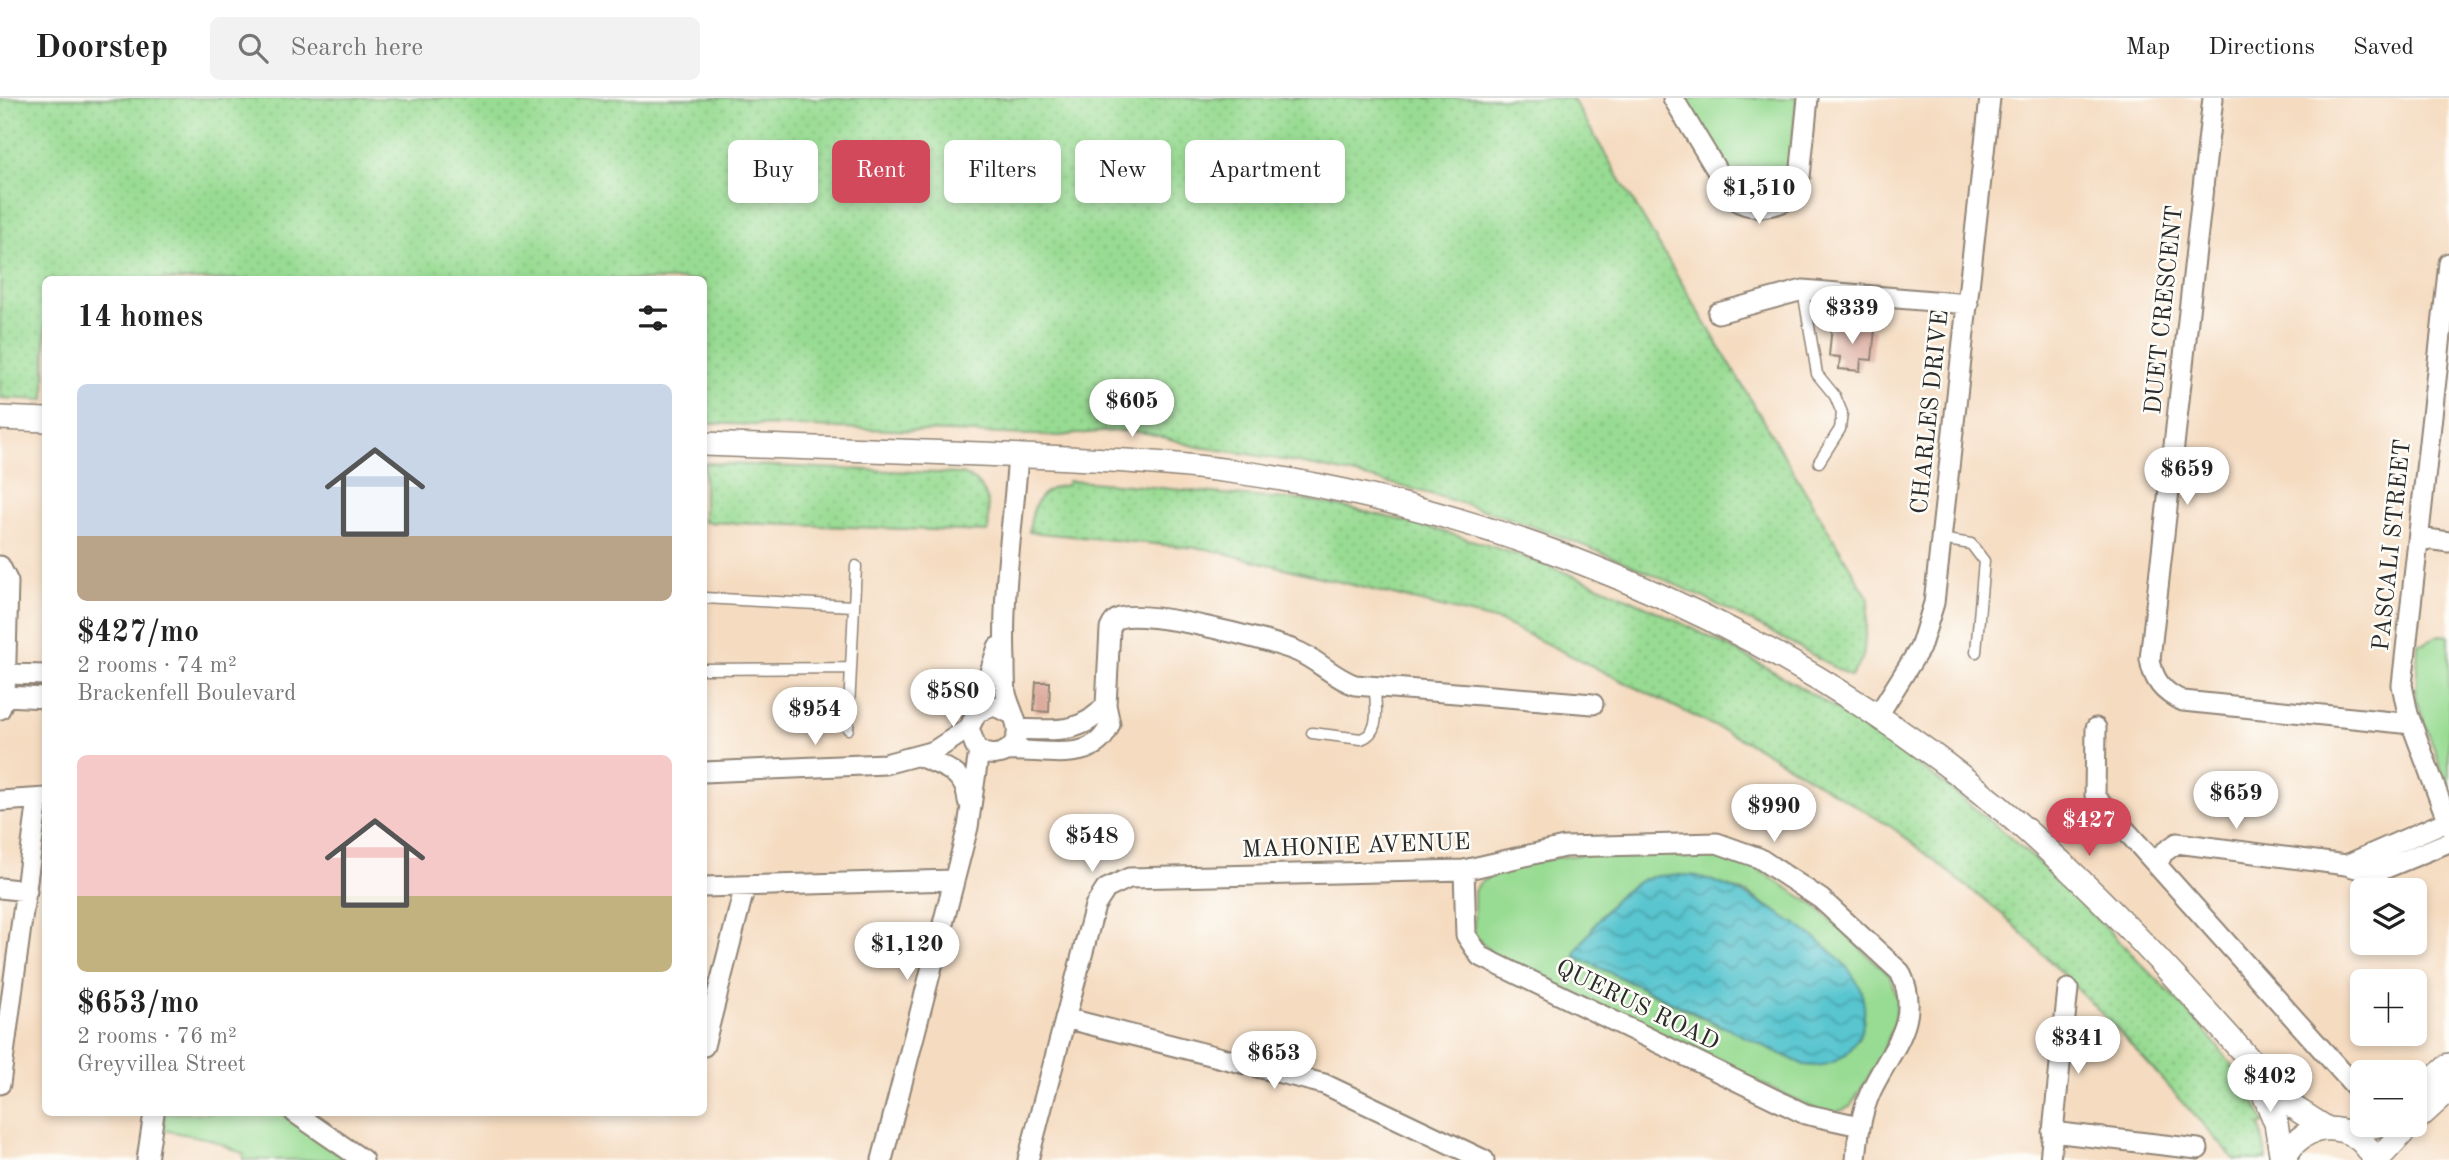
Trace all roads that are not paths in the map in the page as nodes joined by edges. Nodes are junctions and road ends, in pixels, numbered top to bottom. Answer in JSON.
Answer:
{"nodes":[{"id":1,"x":1673,"y":98,"type":"edge"},
{"id":2,"x":1808,"y":98,"type":"edge"},
{"id":3,"x":1990,"y":98,"type":"edge"},
{"id":4,"x":2213,"y":98,"type":"edge"},
{"id":5,"x":2449,"y":263,"type":"edge"},
{"id":6,"x":1803,"y":290,"type":"junction"},
{"id":7,"x":1968,"y":303,"type":"junction"},
{"id":8,"x":1718,"y":313,"type":"dead end"},
{"id":9,"x":0,"y":418,"type":"edge"},
{"id":10,"x":42,"y":420,"type":"edge"},
{"id":11,"x":707,"y":444,"type":"edge"},
{"id":12,"x":1018,"y":456,"type":"junction"},
{"id":13,"x":1819,"y":462,"type":"dead end"},
{"id":14,"x":2419,"y":538,"type":"junction"},
{"id":15,"x":1941,"y":539,"type":"junction"},
{"id":16,"x":2449,"y":542,"type":"edge"},
{"id":17,"x":0,"y":566,"type":"edge"},
{"id":18,"x":856,"y":566,"type":"dead end"},
{"id":19,"x":707,"y":598,"type":"edge"},
{"id":20,"x":853,"y":606,"type":"junction"},
{"id":21,"x":1004,"y":629,"type":"junction"},
{"id":22,"x":1976,"y":652,"type":"dead end"},
{"id":23,"x":851,"y":668,"type":"junction"},
{"id":24,"x":707,"y":669,"type":"edge"},
{"id":25,"x":6,"y":674,"type":"junction"},
{"id":26,"x":42,"y":676,"type":"edge"},
{"id":27,"x":1375,"y":688,"type":"junction"},
{"id":28,"x":42,"y":698,"type":"edge"},
{"id":29,"x":2,"y":703,"type":"edge"},
{"id":30,"x":1593,"y":704,"type":"dead end"},
{"id":31,"x":1106,"y":705,"type":"junction"},
{"id":32,"x":1877,"y":717,"type":"junction"},
{"id":33,"x":973,"y":720,"type":"junction"},
{"id":34,"x":1014,"y":721,"type":"junction"},
{"id":35,"x":2412,"y":724,"type":"junction"},
{"id":36,"x":2096,"y":728,"type":"dead end"},
{"id":37,"x":848,"y":729,"type":"dead end"},
{"id":38,"x":1312,"y":733,"type":"dead end"},
{"id":39,"x":989,"y":751,"type":"junction"},
{"id":40,"x":928,"y":754,"type":"junction"},
{"id":41,"x":707,"y":772,"type":"edge"},
{"id":42,"x":42,"y":799,"type":"edge"},
{"id":43,"x":0,"y":801,"type":"edge"},
{"id":44,"x":970,"y":820,"type":"junction"},
{"id":45,"x":2448,"y":823,"type":"edge"},
{"id":46,"x":2449,"y":842,"type":"edge"},
{"id":47,"x":2157,"y":865,"type":"junction"},
{"id":48,"x":2346,"y":865,"type":"junction"},
{"id":49,"x":1464,"y":870,"type":"junction"},
{"id":50,"x":954,"y":880,"type":"junction"},
{"id":51,"x":745,"y":886,"type":"junction"},
{"id":52,"x":707,"y":887,"type":"edge"},
{"id":53,"x":0,"y":888,"type":"edge"},
{"id":54,"x":27,"y":891,"type":"junction"},
{"id":55,"x":2068,"y":989,"type":"dead end"},
{"id":56,"x":1065,"y":1018,"type":"junction"},
{"id":57,"x":707,"y":1034,"type":"edge"},
{"id":58,"x":2248,"y":1058,"type":"junction"},
{"id":59,"x":2449,"y":1065,"type":"edge"},
{"id":60,"x":2350,"y":1081,"type":"edge"},
{"id":61,"x":0,"y":1084,"type":"edge"},
{"id":62,"x":2427,"y":1085,"type":"edge"},
{"id":63,"x":2449,"y":1090,"type":"edge"},
{"id":64,"x":2427,"y":1110,"type":"edge"},
{"id":65,"x":154,"y":1116,"type":"edge"},
{"id":66,"x":299,"y":1116,"type":"edge"},
{"id":67,"x":1860,"y":1126,"type":"junction"},
{"id":68,"x":2350,"y":1128,"type":"edge"},
{"id":69,"x":2337,"y":1130,"type":"junction"},
{"id":70,"x":2052,"y":1132,"type":"junction"},
{"id":71,"x":2398,"y":1137,"type":"edge"},
{"id":72,"x":2198,"y":1149,"type":"dead end"},
{"id":73,"x":358,"y":1158,"type":"edge"},
{"id":74,"x":147,"y":1160,"type":"edge"},
{"id":75,"x":882,"y":1160,"type":"edge"},
{"id":76,"x":1028,"y":1160,"type":"edge"},
{"id":77,"x":1484,"y":1160,"type":"edge"},
{"id":78,"x":1856,"y":1160,"type":"edge"},
{"id":79,"x":2049,"y":1160,"type":"edge"},
{"id":80,"x":2283,"y":1160,"type":"edge"},
{"id":81,"x":2376,"y":1160,"type":"edge"}],
"edges":[{"from":1,"to":2,"type":"street"},
{"from":3,"to":7,"type":"street","name":"CHARLES DRIVE"},
{"from":4,"to":35,"type":"street","name":"DUET CRESCENT"},
{"from":5,"to":14,"type":"street","name":"PASCALI STREET"},
{"from":6,"to":7,"type":"street"},
{"from":6,"to":8,"type":"street"},
{"from":6,"to":13,"type":"lane"},
{"from":7,"to":15,"type":"street","name":"CHARLES DRIVE"},
{"from":9,"to":10,"type":"street"},
{"from":11,"to":12,"type":"street"},
{"from":12,"to":21,"type":"street"},
{"from":12,"to":32,"type":"street"},
{"from":14,"to":16,"type":"street"},
{"from":14,"to":35,"type":"street","name":"PASCALI STREET"},
{"from":15,"to":22,"type":"lane"},
{"from":15,"to":32,"type":"street","name":"CHARLES DRIVE"},
{"from":17,"to":25,"type":"street"},
{"from":18,"to":20,"type":"lane"},
{"from":19,"to":20,"type":"lane"},
{"from":20,"to":23,"type":"lane"},
{"from":21,"to":33,"type":"street"},
{"from":21,"to":34,"type":"street"},
{"from":23,"to":24,"type":"lane"},
{"from":23,"to":37,"type":"lane"},
{"from":25,"to":26,"type":"street"},
{"from":25,"to":29,"type":"street"},
{"from":27,"to":30,"type":"street"},
{"from":27,"to":31,"type":"street"},
{"from":27,"to":38,"type":"lane"},
{"from":28,"to":29,"type":"street"},
{"from":31,"to":34,"type":"street"},
{"from":31,"to":39,"type":"street"},
{"from":32,"to":58,"type":"street"},
{"from":33,"to":34,"type":"street"},
{"from":33,"to":39,"type":"street"},
{"from":33,"to":40,"type":"street"},
{"from":34,"to":39,"type":"street"},
{"from":35,"to":45,"type":"street","name":"PASCALI STREET"},
{"from":36,"to":47,"type":"street"},
{"from":39,"to":40,"type":"street"},
{"from":39,"to":44,"type":"street"},
{"from":40,"to":41,"type":"street"},
{"from":40,"to":44,"type":"street"},
{"from":42,"to":43,"type":"street"},
{"from":42,"to":54,"type":"street"},
{"from":44,"to":50,"type":"street"},
{"from":45,"to":48,"type":"street"},
{"from":46,"to":48,"type":"street"},
{"from":47,"to":48,"type":"street"},
{"from":47,"to":60,"type":"street"},
{"from":49,"to":56,"type":"street","name":"MAHONIE AVENUE"},
{"from":49,"to":67,"type":"street","name":"QUERUS ROAD"},
{"from":49,"to":67,"type":"street","name":"MAHONIE AVENUE"},
{"from":50,"to":51,"type":"street"},
{"from":50,"to":75,"type":"street"},
{"from":51,"to":52,"type":"street"},
{"from":51,"to":57,"type":"street"},
{"from":53,"to":54,"type":"street"},
{"from":54,"to":61,"type":"street"},
{"from":55,"to":70,"type":"street"},
{"from":56,"to":76,"type":"street","name":"MAHONIE AVENUE"},
{"from":56,"to":77,"type":"street"},
{"from":58,"to":69,"type":"street"},
{"from":58,"to":80,"type":"street"},
{"from":59,"to":62,"type":"street"},
{"from":63,"to":64,"type":"street"},
{"from":65,"to":74,"type":"street"},
{"from":66,"to":73,"type":"street"},
{"from":67,"to":78,"type":"street","name":"MAHONIE AVENUE"},
{"from":68,"to":69,"type":"street"},
{"from":69,"to":80,"type":"street"},
{"from":69,"to":81,"type":"street"},
{"from":70,"to":72,"type":"street"},
{"from":70,"to":79,"type":"street"},
{"from":71,"to":81,"type":"street"}]}
